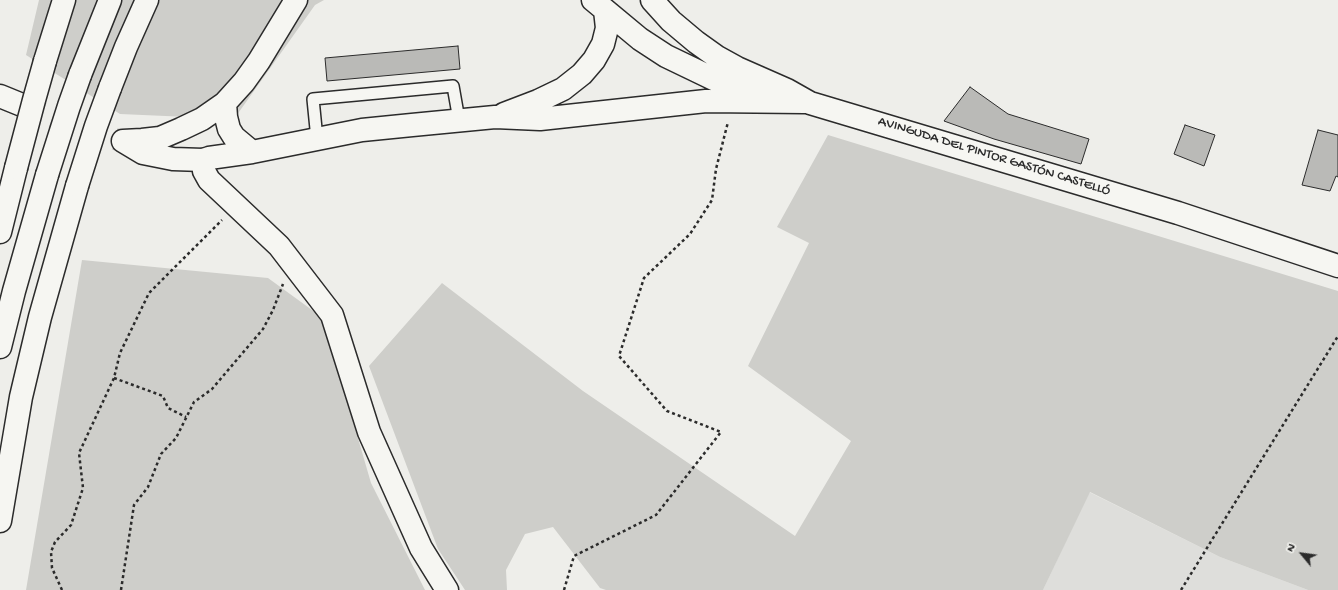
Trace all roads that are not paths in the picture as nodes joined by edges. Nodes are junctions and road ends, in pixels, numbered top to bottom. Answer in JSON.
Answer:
{"nodes":[{"id":1,"x":64,"y":0,"type":"edge"},
{"id":2,"x":110,"y":0,"type":"edge"},
{"id":3,"x":147,"y":0,"type":"edge"},
{"id":4,"x":296,"y":0,"type":"edge"},
{"id":5,"x":652,"y":0,"type":"edge"},
{"id":6,"x":599,"y":5,"type":"edge"},
{"id":7,"x":224,"y":102,"type":"junction"},
{"id":8,"x":786,"y":102,"type":"junction"},
{"id":9,"x":810,"y":102,"type":"junction"},
{"id":10,"x":495,"y":117,"type":"junction"},
{"id":11,"x":459,"y":120,"type":"junction"},
{"id":12,"x":317,"y":139,"type":"junction"},
{"id":13,"x":252,"y":152,"type":"junction"},
{"id":14,"x":203,"y":160,"type":"junction"},
{"id":15,"x":1178,"y":213,"type":"junction"},
{"id":16,"x":0,"y":232,"type":"edge"},
{"id":17,"x":1338,"y":254,"type":"edge"},
{"id":18,"x":1338,"y":266,"type":"edge"},
{"id":19,"x":0,"y":347,"type":"edge"},
{"id":20,"x":0,"y":521,"type":"edge"},
{"id":21,"x":447,"y":590,"type":"edge"}],
"edges":[{"from":1,"to":16,"type":"main road","bridge":true},
{"from":2,"to":19,"type":"main road","bridge":true},
{"from":3,"to":20,"type":"main road","bridge":true},
{"from":4,"to":7,"type":"main road"},
{"from":5,"to":9,"type":"main road","name":"AVINGUDA DEL PINTOR GASTÓN CASTELLÓ"},
{"from":6,"to":8,"type":"main road","name":"AVINGUDA DEL PINTOR GASTÓN CASTELLÓ"},
{"from":6,"to":10,"type":"main road","name":"AVINGUDA DEL PINTOR GASTÓN CASTELLÓ"},
{"from":7,"to":13,"type":"main road"},
{"from":7,"to":14,"type":"main road","name":"AVINGUDA DEL PINTOR GASTÓN CASTELLÓ"},
{"from":8,"to":9,"type":"main road","name":"AVINGUDA DEL PINTOR GASTÓN CASTELLÓ"},
{"from":8,"to":10,"type":"main road","name":"AVINGUDA DEL PINTOR GASTÓN CASTELLÓ"},
{"from":9,"to":15,"type":"main road","name":"AVINGUDA DEL PINTOR GASTÓN CASTELLÓ"},
{"from":10,"to":11,"type":"main road","name":"AVINGUDA DEL PINTOR GASTÓN CASTELLÓ"},
{"from":11,"to":12,"type":"main road","name":"AVINGUDA DEL PINTOR GASTÓN CASTELLÓ"},
{"from":11,"to":12,"type":"lane"},
{"from":12,"to":13,"type":"main road","name":"AVINGUDA DEL PINTOR GASTÓN CASTELLÓ"},
{"from":13,"to":14,"type":"main road","name":"AVINGUDA DEL PINTOR GASTÓN CASTELLÓ"},
{"from":14,"to":21,"type":"main road"},
{"from":15,"to":17,"type":"main road","name":"AVINGUDA DEL PINTOR GASTÓN CASTELLÓ"},
{"from":15,"to":18,"type":"main road","name":"AVINGUDA DEL PINTOR GASTÓN CASTELLÓ"}]}
